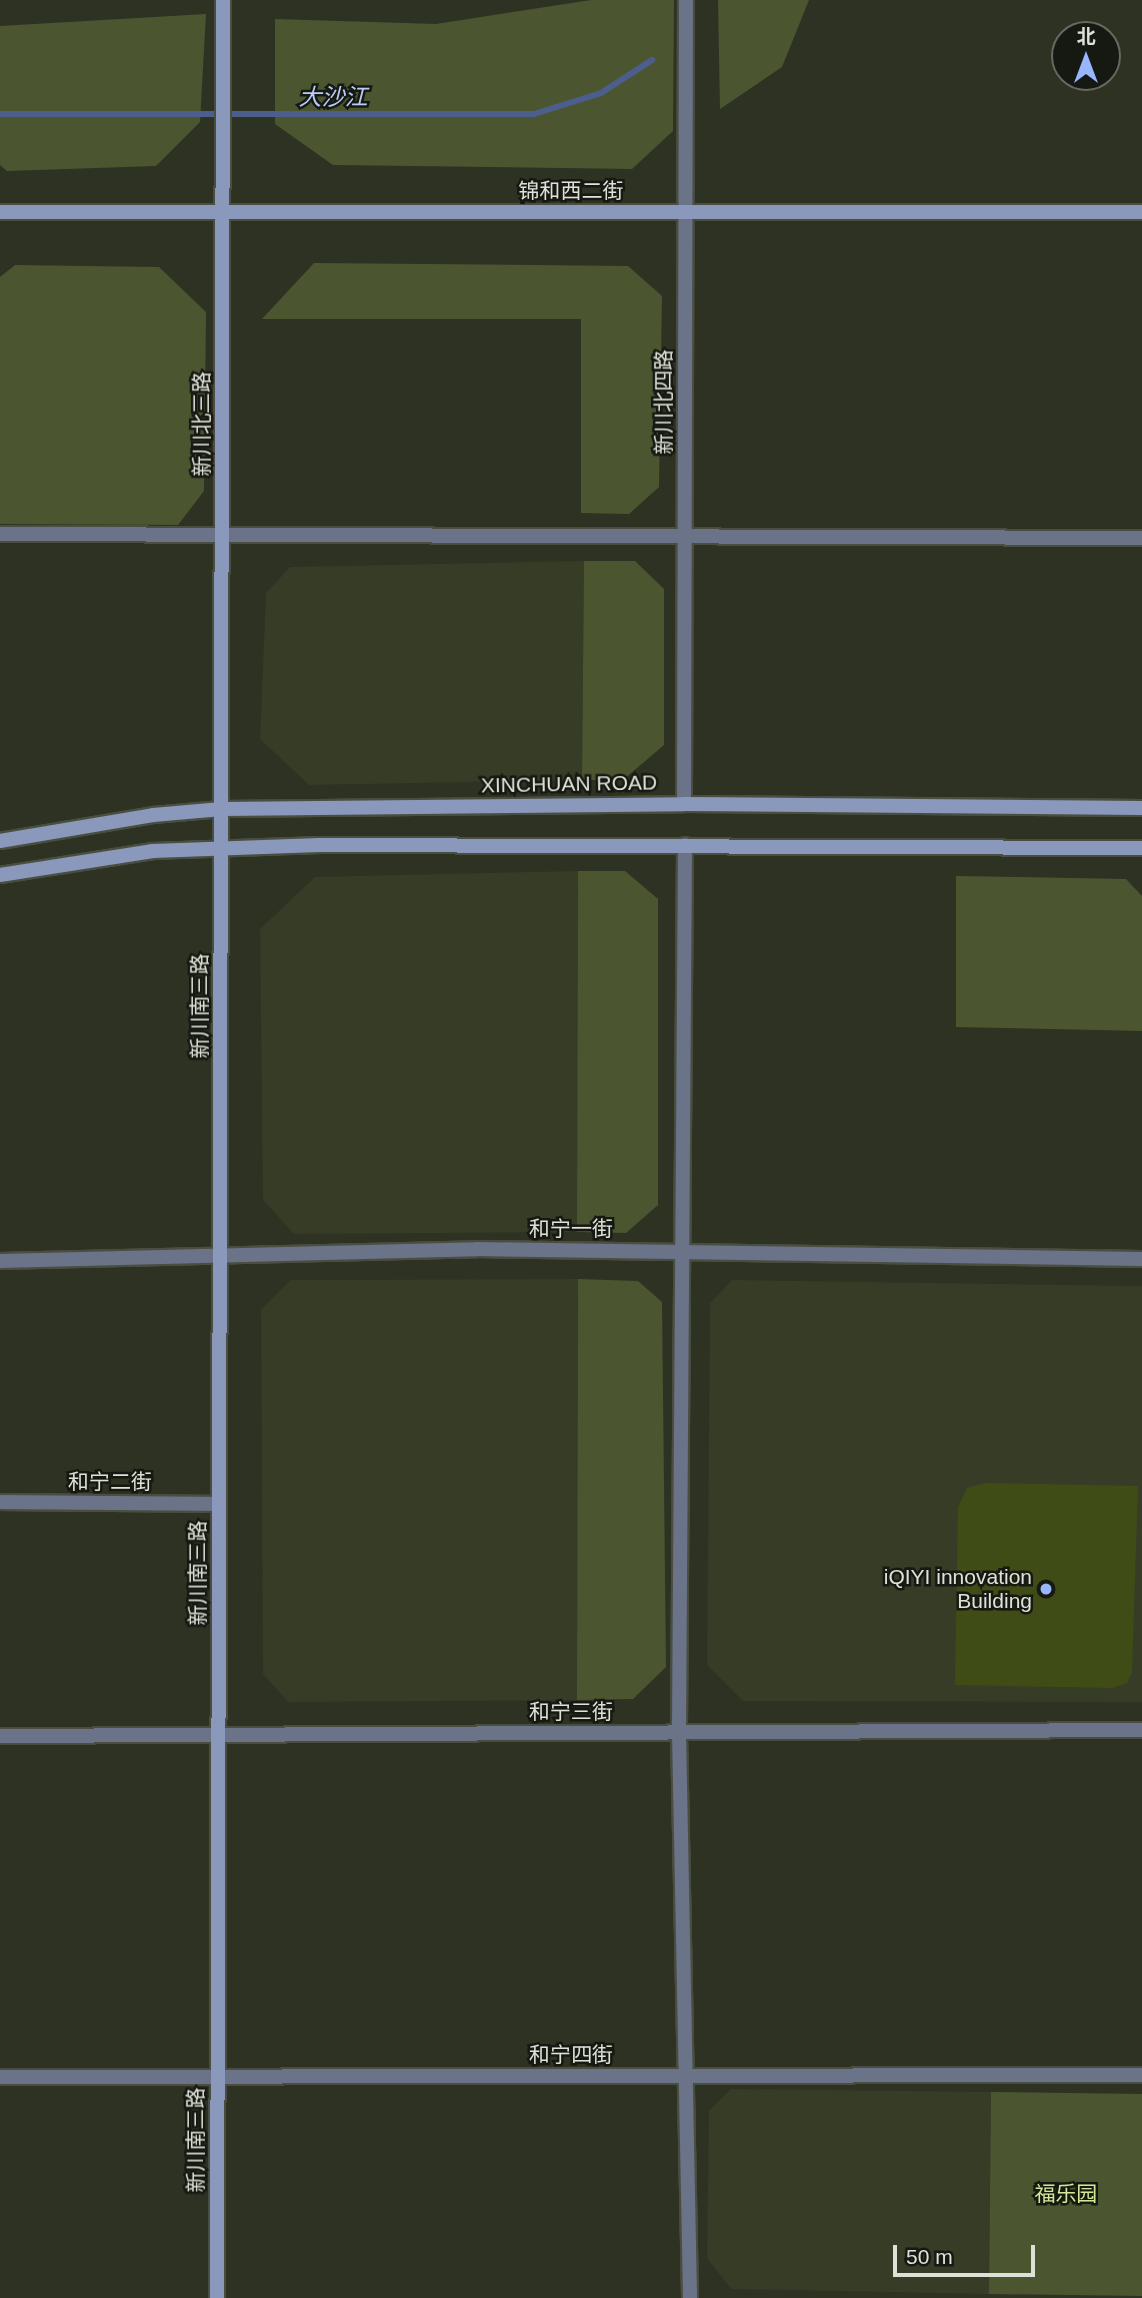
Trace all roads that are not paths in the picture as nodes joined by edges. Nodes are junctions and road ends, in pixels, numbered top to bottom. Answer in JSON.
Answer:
{"nodes":[{"id":1,"x":223,"y":0,"type":"edge"},
{"id":2,"x":686,"y":0,"type":"edge"},
{"id":3,"x":0,"y":212,"type":"edge"},
{"id":4,"x":223,"y":212,"type":"junction"},
{"id":5,"x":686,"y":212,"type":"junction"},
{"id":6,"x":1142,"y":212,"type":"edge"},
{"id":7,"x":0,"y":534,"type":"edge"},
{"id":8,"x":222,"y":534,"type":"junction"},
{"id":9,"x":685,"y":535,"type":"junction"},
{"id":10,"x":1142,"y":538,"type":"edge"},
{"id":11,"x":684,"y":804,"type":"junction"},
{"id":12,"x":1142,"y":808,"type":"edge"},
{"id":13,"x":222,"y":809,"type":"junction"},
{"id":14,"x":0,"y":841,"type":"edge"},
{"id":15,"x":685,"y":845,"type":"junction"},
{"id":16,"x":222,"y":848,"type":"junction"},
{"id":17,"x":1142,"y":848,"type":"edge"},
{"id":18,"x":0,"y":875,"type":"edge"},
{"id":19,"x":685,"y":1250,"type":"junction"},
{"id":20,"x":220,"y":1256,"type":"junction"},
{"id":21,"x":1142,"y":1259,"type":"edge"},
{"id":22,"x":0,"y":1261,"type":"edge"},
{"id":23,"x":0,"y":1502,"type":"edge"},
{"id":24,"x":219,"y":1504,"type":"junction"},
{"id":25,"x":1142,"y":1730,"type":"edge"},
{"id":26,"x":680,"y":1733,"type":"junction"},
{"id":27,"x":219,"y":1735,"type":"junction"},
{"id":28,"x":0,"y":1737,"type":"edge"},
{"id":29,"x":1142,"y":2075,"type":"edge"},
{"id":30,"x":218,"y":2076,"type":"junction"},
{"id":31,"x":686,"y":2076,"type":"junction"},
{"id":32,"x":0,"y":2077,"type":"edge"},
{"id":33,"x":217,"y":2298,"type":"edge"},
{"id":34,"x":690,"y":2298,"type":"edge"}],
"edges":[{"from":1,"to":4,"type":"street","name":"新川北三路"},
{"from":2,"to":5,"type":"street","name":"新川北四路"},
{"from":3,"to":4,"type":"street","name":"锦和西二街"},
{"from":4,"to":5,"type":"street","name":"锦和西二街"},
{"from":4,"to":8,"type":"street","name":"新川北三路"},
{"from":5,"to":6,"type":"street","name":"锦和西二街"},
{"from":5,"to":9,"type":"street","name":"新川北四路"},
{"from":7,"to":8,"type":"street"},
{"from":8,"to":9,"type":"street"},
{"from":8,"to":13,"type":"street","name":"新川北三路"},
{"from":9,"to":10,"type":"street"},
{"from":9,"to":11,"type":"street","name":"新川北四路"},
{"from":11,"to":12,"type":"street","name":"XINCHUAN ROAD"},
{"from":11,"to":13,"type":"street","name":"XINCHUAN ROAD"},
{"from":13,"to":14,"type":"street","name":"XINCHUAN ROAD"},
{"from":13,"to":16,"type":"street","name":"新川北三路"},
{"from":15,"to":16,"type":"street"},
{"from":15,"to":17,"type":"street"},
{"from":15,"to":19,"type":"street"},
{"from":16,"to":18,"type":"street"},
{"from":16,"to":20,"type":"street","name":"新川南三路"},
{"from":19,"to":20,"type":"street","name":"和宁一街"},
{"from":19,"to":21,"type":"street","name":"和宁一街"},
{"from":19,"to":26,"type":"street"},
{"from":20,"to":22,"type":"street","name":"和宁一街"},
{"from":20,"to":24,"type":"street","name":"新川南三路"},
{"from":23,"to":24,"type":"street","name":"和宁二街"},
{"from":24,"to":27,"type":"street","name":"新川南三路"},
{"from":25,"to":26,"type":"street","name":"和宁三街"},
{"from":26,"to":27,"type":"street","name":"和宁三街"},
{"from":26,"to":31,"type":"street"},
{"from":27,"to":28,"type":"street","name":"和宁三街"},
{"from":27,"to":30,"type":"street","name":"新川南三路"},
{"from":29,"to":31,"type":"street","name":"和宁四街"},
{"from":30,"to":31,"type":"street","name":"和宁四街"},
{"from":30,"to":32,"type":"street","name":"和宁四街"},
{"from":30,"to":33,"type":"street","name":"新川南三路"},
{"from":31,"to":34,"type":"street"}]}
